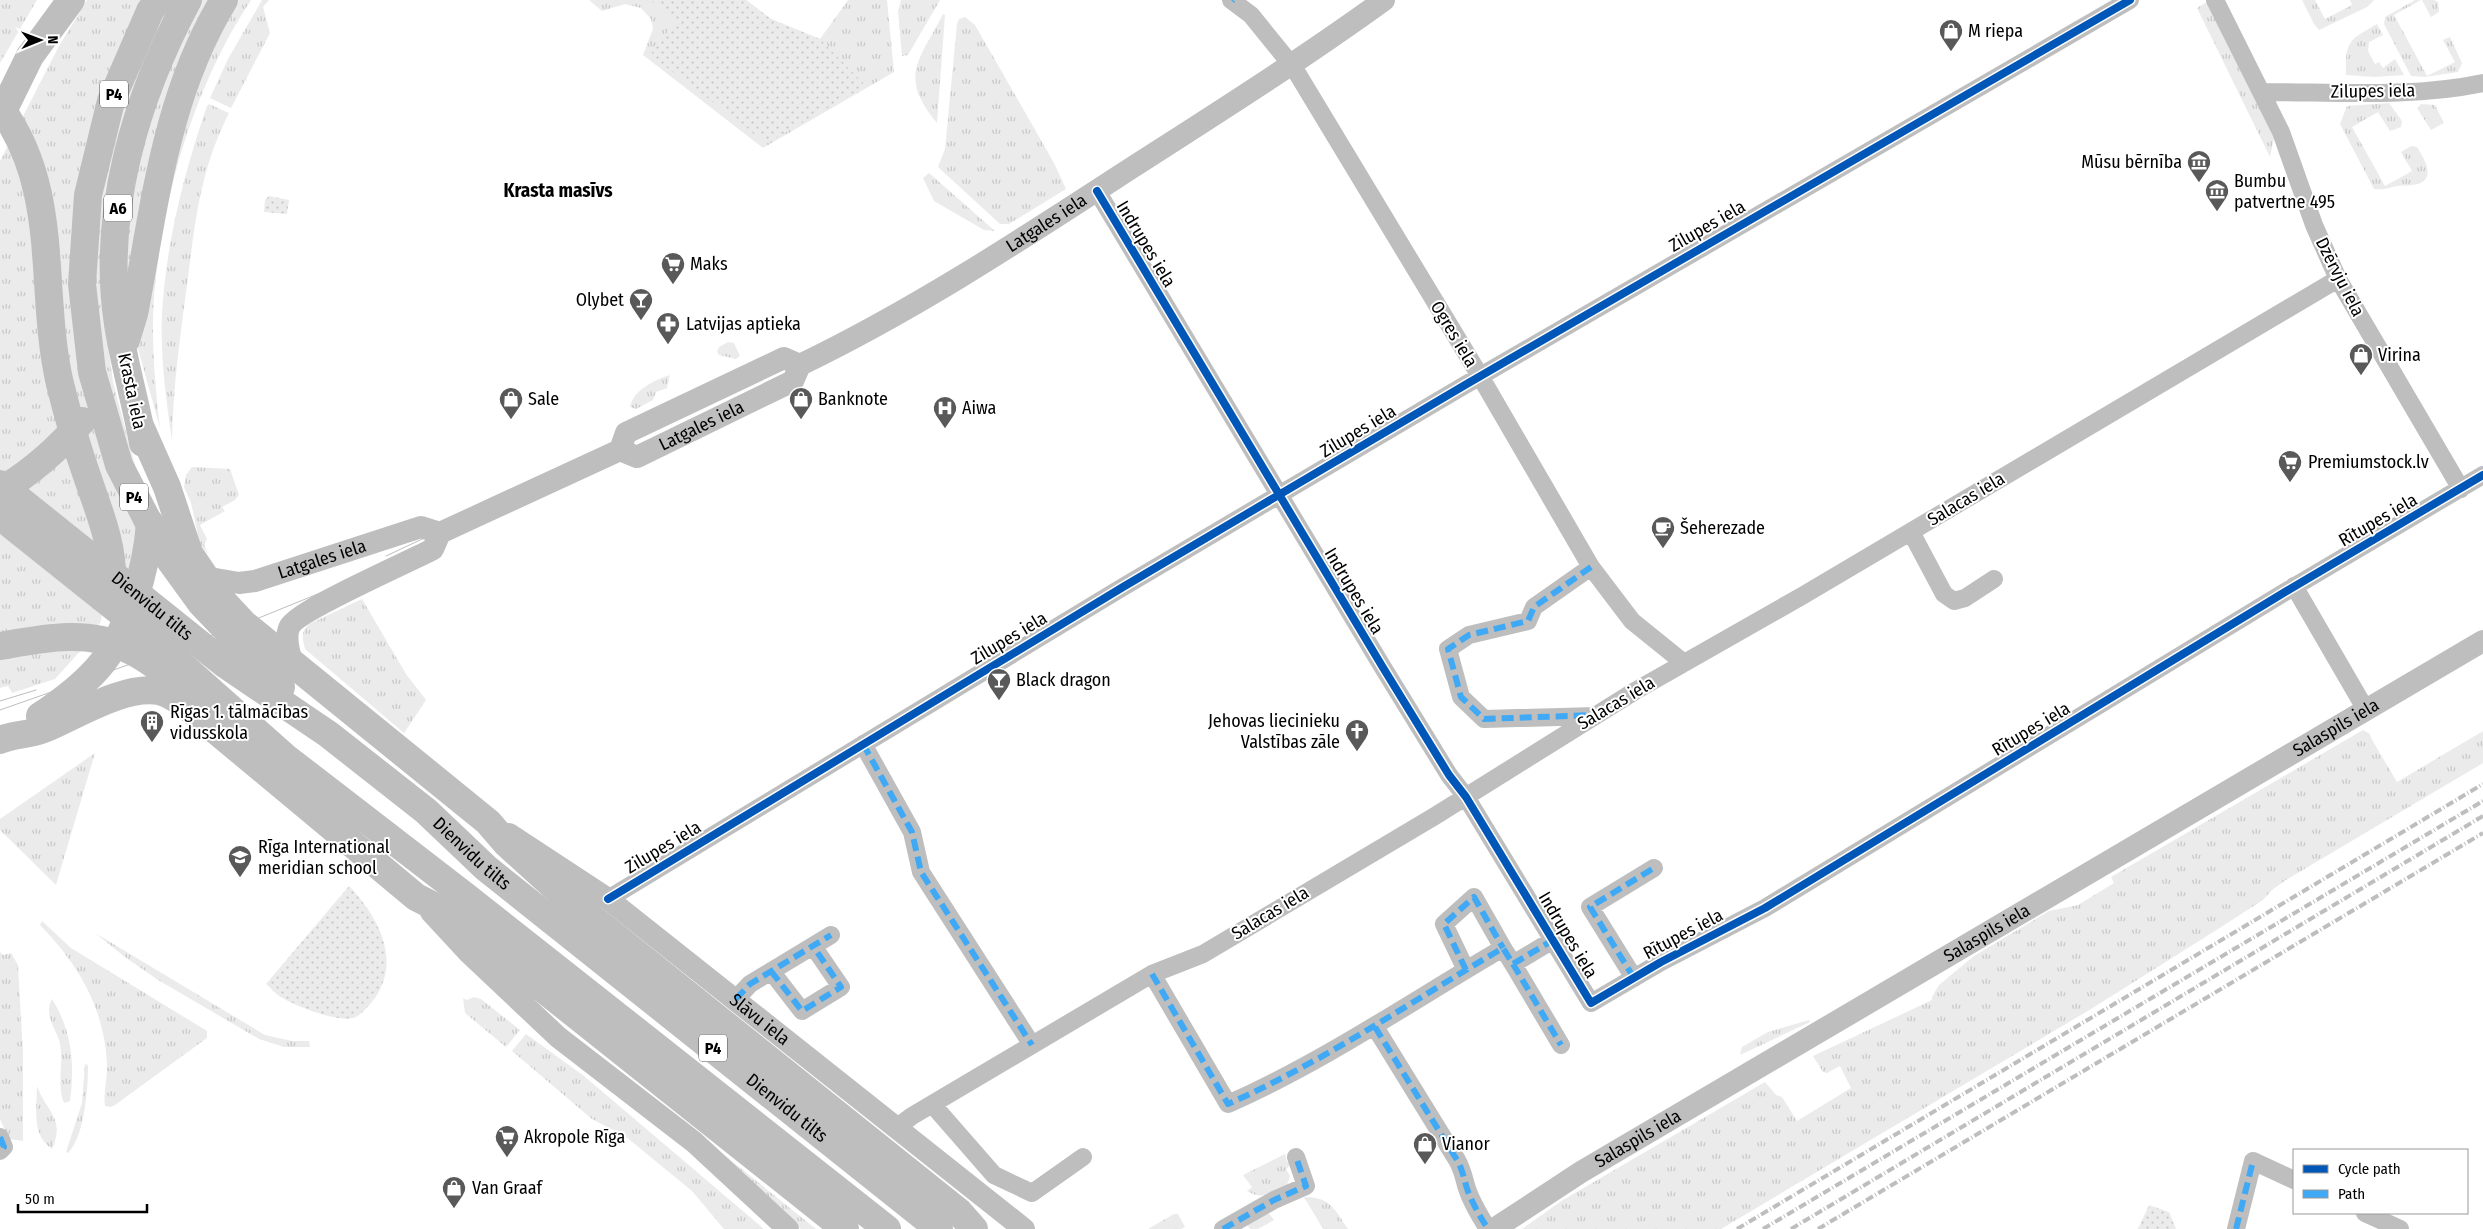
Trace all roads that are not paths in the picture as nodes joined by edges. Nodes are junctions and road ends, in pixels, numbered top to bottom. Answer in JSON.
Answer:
{"nodes":[{"id":1,"x":51,"y":0,"type":"edge"},
{"id":2,"x":71,"y":0,"type":"edge"},
{"id":3,"x":158,"y":0,"type":"edge"},
{"id":4,"x":188,"y":0,"type":"edge"},
{"id":5,"x":224,"y":0,"type":"edge"},
{"id":6,"x":1232,"y":0,"type":"edge"},
{"id":7,"x":1384,"y":0,"type":"edge"},
{"id":8,"x":2130,"y":0,"type":"edge"},
{"id":9,"x":2216,"y":0,"type":"edge"},
{"id":10,"x":30,"y":56,"type":"junction"},
{"id":11,"x":1292,"y":65,"type":"junction"},
{"id":12,"x":2483,"y":83,"type":"edge"},
{"id":13,"x":2263,"y":92,"type":"junction"},
{"id":14,"x":0,"y":107,"type":"edge"},
{"id":15,"x":0,"y":117,"type":"edge"},
{"id":16,"x":1097,"y":191,"type":"junction"},
{"id":17,"x":2338,"y":279,"type":"junction"},
{"id":18,"x":1480,"y":376,"type":"junction"},
{"id":19,"x":140,"y":426,"type":"junction"},
{"id":20,"x":2483,"y":475,"type":"edge"},
{"id":21,"x":0,"y":484,"type":"edge"},
{"id":22,"x":2461,"y":488,"type":"junction"},
{"id":23,"x":0,"y":491,"type":"edge"},
{"id":24,"x":1278,"y":495,"type":"junction"},
{"id":25,"x":0,"y":516,"type":"edge"},
{"id":26,"x":1911,"y":532,"type":"junction"},
{"id":27,"x":440,"y":533,"type":"junction"},
{"id":28,"x":1591,"y":568,"type":"junction"},
{"id":29,"x":204,"y":577,"type":"junction"},
{"id":30,"x":1994,"y":579,"type":"dead end"},
{"id":31,"x":2294,"y":586,"type":"junction"},
{"id":32,"x":2483,"y":641,"type":"edge"},
{"id":33,"x":0,"y":646,"type":"edge"},
{"id":34,"x":292,"y":662,"type":"junction"},
{"id":35,"x":1684,"y":663,"type":"junction"},
{"id":36,"x":340,"y":702,"type":"junction"},
{"id":37,"x":2366,"y":710,"type":"junction"},
{"id":38,"x":1596,"y":716,"type":"junction"},
{"id":39,"x":328,"y":734,"type":"junction"},
{"id":40,"x":3,"y":739,"type":"edge"},
{"id":41,"x":863,"y":744,"type":"junction"},
{"id":42,"x":285,"y":757,"type":"junction"},
{"id":43,"x":250,"y":760,"type":"junction"},
{"id":44,"x":1466,"y":797,"type":"junction"},
{"id":45,"x":488,"y":822,"type":"junction"},
{"id":46,"x":1654,"y":868,"type":"dead end"},
{"id":47,"x":416,"y":897,"type":"junction"},
{"id":48,"x":608,"y":899,"type":"junction"},
{"id":49,"x":831,"y":935,"type":"dead end"},
{"id":50,"x":1553,"y":940,"type":"junction"},
{"id":51,"x":812,"y":946,"type":"junction"},
{"id":52,"x":1504,"y":948,"type":"junction"},
{"id":53,"x":1513,"y":964,"type":"junction"},
{"id":54,"x":1466,"y":970,"type":"junction"},
{"id":55,"x":771,"y":972,"type":"junction"},
{"id":56,"x":1152,"y":974,"type":"junction"},
{"id":57,"x":1634,"y":978,"type":"junction"},
{"id":58,"x":736,"y":999,"type":"junction"},
{"id":59,"x":1591,"y":1004,"type":"joint"},
{"id":60,"x":1375,"y":1027,"type":"junction"},
{"id":61,"x":1032,"y":1045,"type":"junction"},
{"id":62,"x":1561,"y":1045,"type":"dead end"},
{"id":63,"x":932,"y":1104,"type":"junction"},
{"id":64,"x":896,"y":1128,"type":"junction"},
{"id":65,"x":0,"y":1137,"type":"edge"},
{"id":66,"x":0,"y":1151,"type":"edge"},
{"id":67,"x":1083,"y":1157,"type":"dead end"},
{"id":68,"x":1296,"y":1157,"type":"dead end"},
{"id":69,"x":2293,"y":1180,"type":"edge"},
{"id":70,"x":2367,"y":1214,"type":"edge"},
{"id":71,"x":788,"y":1229,"type":"edge"},
{"id":72,"x":845,"y":1229,"type":"edge"},
{"id":73,"x":887,"y":1229,"type":"edge"},
{"id":74,"x":939,"y":1229,"type":"edge"},
{"id":75,"x":974,"y":1229,"type":"edge"},
{"id":76,"x":1024,"y":1229,"type":"edge"},
{"id":77,"x":1223,"y":1229,"type":"edge"},
{"id":78,"x":1488,"y":1229,"type":"edge"},
{"id":79,"x":1494,"y":1229,"type":"edge"},
{"id":80,"x":2236,"y":1229,"type":"edge"},
{"id":81,"x":2400,"y":1229,"type":"edge"}],
"edges":[{"from":1,"to":10,"type":"highway"},
{"from":2,"to":10,"type":"highway"},
{"from":3,"to":39,"type":"highway","number":"P4"},
{"from":4,"to":19,"type":"highway","name":"Krasta iela","number":"A6"},
{"from":5,"to":23,"type":"highway"},
{"from":6,"to":11,"type":"street","name":"Ogres iela"},
{"from":7,"to":11,"type":"street","name":"Latgales iela"},
{"from":8,"to":18,"type":"street","name":"Zilupes iela"},
{"from":9,"to":13,"type":"street","name":"Dzērvju iela"},
{"from":10,"to":15,"type":"highway"},
{"from":11,"to":16,"type":"street","name":"Latgales iela"},
{"from":11,"to":18,"type":"street","name":"Ogres iela"},
{"from":12,"to":13,"type":"street","name":"Zilupes iela"},
{"from":13,"to":17,"type":"street","name":"Dzērvju iela"},
{"from":14,"to":40,"type":"highway"},
{"from":16,"to":24,"type":"street","name":"Indrupes iela"},
{"from":16,"to":27,"type":"street","name":"Latgales iela"},
{"from":17,"to":22,"type":"street","name":"Dzērvju iela"},
{"from":17,"to":26,"type":"street","name":"Salacas iela"},
{"from":18,"to":24,"type":"street","name":"Zilupes iela"},
{"from":18,"to":28,"type":"street","name":"Ogres iela"},
{"from":19,"to":29,"type":"highway"},
{"from":19,"to":40,"type":"highway","name":"Krasta iela","number":"A6"},
{"from":20,"to":22,"type":"street","name":"Rītupes iela"},
{"from":21,"to":39,"type":"highway","name":"Dienvidu tilts"},
{"from":22,"to":31,"type":"street","name":"Rītupes iela"},
{"from":24,"to":41,"type":"street","name":"Zilupes iela"},
{"from":24,"to":44,"type":"street","name":"Indrupes iela"},
{"from":25,"to":42,"type":"highway","name":"Dienvidu tilts"},
{"from":26,"to":30,"type":"street"},
{"from":26,"to":35,"type":"street","name":"Salacas iela"},
{"from":27,"to":29,"type":"street","name":"Latgales iela"},
{"from":27,"to":34,"type":"street","name":"Latgales iela"},
{"from":28,"to":35,"type":"street","name":"Ogres iela"},
{"from":28,"to":38,"type":"street"},
{"from":29,"to":34,"type":"highway"},
{"from":31,"to":37,"type":"street"},
{"from":31,"to":57,"type":"street","name":"Rītupes iela"},
{"from":32,"to":37,"type":"street","name":"Salaspils iela"},
{"from":33,"to":42,"type":"highway","number":"P4"},
{"from":34,"to":36,"type":"highway"},
{"from":35,"to":38,"type":"street","name":"Salacas iela"},
{"from":36,"to":43,"type":"highway"},
{"from":36,"to":45,"type":"highway"},
{"from":37,"to":79,"type":"street","name":"Salaspils iela"},
{"from":38,"to":44,"type":"street","name":"Salacas iela"},
{"from":39,"to":74,"type":"highway","name":"Dienvidu tilts","number":"P4"},
{"from":40,"to":43,"type":"highway"},
{"from":41,"to":48,"type":"street","name":"Zilupes iela"},
{"from":41,"to":61,"type":"street"},
{"from":42,"to":73,"type":"highway","name":"Dienvidu tilts","number":"P4"},
{"from":43,"to":47,"type":"highway"},
{"from":44,"to":50,"type":"street","name":"Indrupes iela"},
{"from":44,"to":56,"type":"street","name":"Salacas iela"},
{"from":45,"to":48,"type":"street","name":"Slāvu iela"},
{"from":45,"to":75,"type":"highway"},
{"from":46,"to":57,"type":"street"},
{"from":47,"to":71,"type":"street"},
{"from":47,"to":72,"type":"highway"},
{"from":48,"to":58,"type":"street","name":"Slāvu iela"},
{"from":49,"to":51,"type":"street"},
{"from":50,"to":53,"type":"street"},
{"from":50,"to":59,"type":"street","name":"Indrupes iela"},
{"from":51,"to":55,"type":"street"},
{"from":51,"to":55,"type":"street"},
{"from":52,"to":53,"type":"street"},
{"from":52,"to":54,"type":"street"},
{"from":52,"to":54,"type":"street"},
{"from":53,"to":62,"type":"street"},
{"from":54,"to":60,"type":"street"},
{"from":55,"to":58,"type":"street"},
{"from":56,"to":60,"type":"street"},
{"from":56,"to":61,"type":"street","name":"Salacas iela"},
{"from":57,"to":59,"type":"street","name":"Rītupes iela"},
{"from":58,"to":64,"type":"street","name":"Slāvu iela"},
{"from":60,"to":78,"type":"street"},
{"from":61,"to":63,"type":"street","name":"Salacas iela"},
{"from":63,"to":64,"type":"street","name":"Salacas iela"},
{"from":63,"to":67,"type":"street"},
{"from":64,"to":76,"type":"street","name":"Slāvu iela"},
{"from":65,"to":66,"type":"street"},
{"from":68,"to":77,"type":"street"},
{"from":69,"to":80,"type":"street"},
{"from":70,"to":81,"type":"street"}]}
